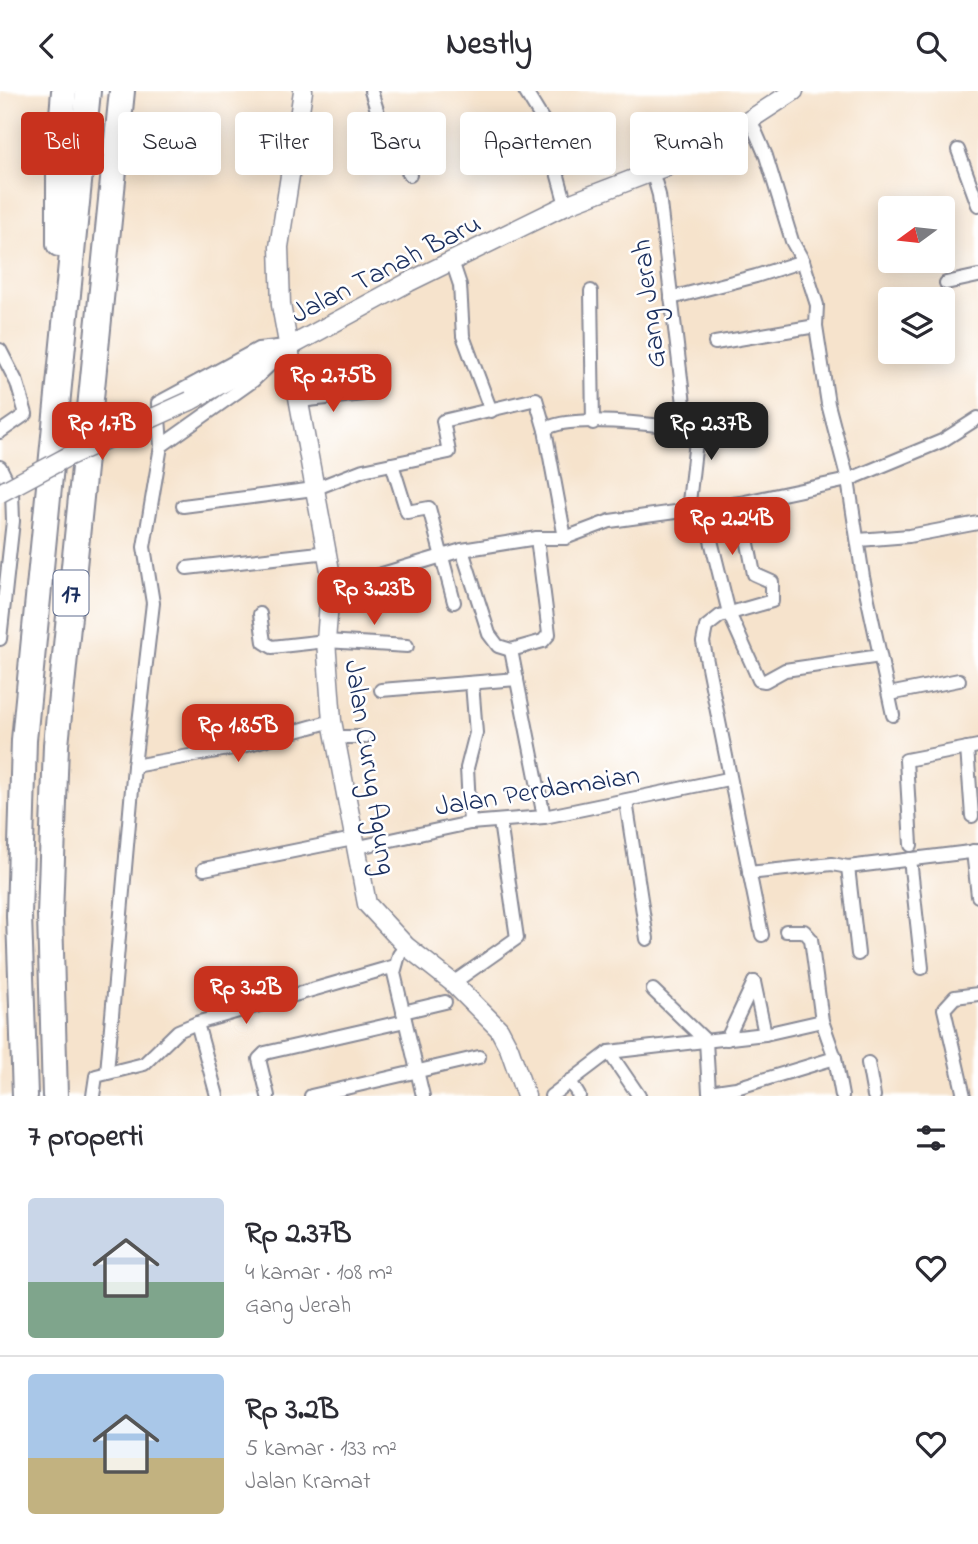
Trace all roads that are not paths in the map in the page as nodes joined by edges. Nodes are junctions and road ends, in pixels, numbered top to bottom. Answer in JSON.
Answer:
{"nodes":[{"id":1,"x":64,"y":91,"type":"edge"},
{"id":2,"x":88,"y":91,"type":"edge"},
{"id":3,"x":121,"y":91,"type":"edge"},
{"id":4,"x":132,"y":91,"type":"edge"},
{"id":5,"x":303,"y":91,"type":"edge"},
{"id":6,"x":371,"y":91,"type":"edge"},
{"id":7,"x":525,"y":91,"type":"edge"},
{"id":8,"x":794,"y":91,"type":"edge"},
{"id":9,"x":378,"y":112,"type":"edge"},
{"id":10,"x":750,"y":119,"type":"joint"},
{"id":11,"x":958,"y":150,"type":"dead end"},
{"id":12,"x":641,"y":175,"type":"edge"},
{"id":13,"x":653,"y":175,"type":"edge"},
{"id":14,"x":111,"y":202,"type":"junction"},
{"id":15,"x":565,"y":203,"type":"junction"},
{"id":16,"x":978,"y":205,"type":"edge"},
{"id":17,"x":452,"y":261,"type":"junction"},
{"id":18,"x":803,"y":261,"type":"junction"},
{"id":19,"x":978,"y":276,"type":"edge"},
{"id":20,"x":946,"y":283,"type":"dead end"},
{"id":21,"x":591,"y":291,"type":"dead end"},
{"id":22,"x":671,"y":298,"type":"junction"},
{"id":23,"x":816,"y":326,"type":"junction"},
{"id":24,"x":715,"y":343,"type":"dead end"},
{"id":25,"x":289,"y":346,"type":"junction"},
{"id":26,"x":0,"y":350,"type":"edge"},
{"id":27,"x":58,"y":388,"type":"junction"},
{"id":28,"x":364,"y":394,"type":"dead end"},
{"id":29,"x":299,"y":401,"type":"junction"},
{"id":30,"x":491,"y":411,"type":"junction"},
{"id":31,"x":978,"y":418,"type":"edge"},
{"id":32,"x":593,"y":423,"type":"junction"},
{"id":33,"x":687,"y":429,"type":"junction"},
{"id":34,"x":545,"y":430,"type":"junction"},
{"id":35,"x":0,"y":432,"type":"edge"},
{"id":36,"x":161,"y":446,"type":"junction"},
{"id":37,"x":392,"y":464,"type":"junction"},
{"id":38,"x":2,"y":470,"type":"edge"},
{"id":39,"x":848,"y":480,"type":"junction"},
{"id":40,"x":314,"y":489,"type":"junction"},
{"id":41,"x":0,"y":493,"type":"edge"},
{"id":42,"x":740,"y":503,"type":"junction"},
{"id":43,"x":183,"y":506,"type":"dead end"},
{"id":44,"x":703,"y":508,"type":"junction"},
{"id":45,"x":688,"y":510,"type":"junction"},
{"id":46,"x":13,"y":520,"type":"junction"},
{"id":47,"x":978,"y":523,"type":"edge"},
{"id":48,"x":0,"y":525,"type":"edge"},
{"id":49,"x":537,"y":538,"type":"junction"},
{"id":50,"x":565,"y":538,"type":"junction"},
{"id":51,"x":859,"y":540,"type":"junction"},
{"id":52,"x":462,"y":550,"type":"junction"},
{"id":53,"x":328,"y":552,"type":"junction"},
{"id":54,"x":443,"y":556,"type":"junction"},
{"id":55,"x":187,"y":568,"type":"dead end"},
{"id":56,"x":332,"y":589,"type":"junction"},
{"id":57,"x":454,"y":602,"type":"dead end"},
{"id":58,"x":729,"y":613,"type":"junction"},
{"id":59,"x":260,"y":614,"type":"dead end"},
{"id":60,"x":0,"y":639,"type":"edge"},
{"id":61,"x":326,"y":641,"type":"junction"},
{"id":62,"x":407,"y":646,"type":"dead end"},
{"id":63,"x":511,"y":650,"type":"junction"},
{"id":64,"x":880,"y":656,"type":"junction"},
{"id":65,"x":517,"y":679,"type":"junction"},
{"id":66,"x":960,"y":680,"type":"dead end"},
{"id":67,"x":472,"y":683,"type":"junction"},
{"id":68,"x":381,"y":690,"type":"dead end"},
{"id":69,"x":889,"y":694,"type":"junction"},
{"id":70,"x":893,"y":715,"type":"dead end"},
{"id":71,"x":333,"y":729,"type":"junction"},
{"id":72,"x":363,"y":737,"type":"dead end"},
{"id":73,"x":973,"y":747,"type":"edge"},
{"id":74,"x":134,"y":766,"type":"junction"},
{"id":75,"x":728,"y":779,"type":"junction"},
{"id":76,"x":626,"y":801,"type":"junction"},
{"id":77,"x":972,"y":816,"type":"dead end"},
{"id":78,"x":544,"y":817,"type":"junction"},
{"id":79,"x":500,"y":822,"type":"junction"},
{"id":80,"x":470,"y":823,"type":"junction"},
{"id":81,"x":353,"y":843,"type":"junction"},
{"id":82,"x":911,"y":845,"type":"dead end"},
{"id":83,"x":976,"y":851,"type":"edge"},
{"id":84,"x":910,"y":859,"type":"junction"},
{"id":85,"x":848,"y":867,"type":"junction"},
{"id":86,"x":204,"y":869,"type":"dead end"},
{"id":87,"x":749,"y":873,"type":"junction"},
{"id":88,"x":978,"y":896,"type":"edge"},
{"id":89,"x":786,"y":932,"type":"dead end"},
{"id":90,"x":762,"y":935,"type":"dead end"},
{"id":91,"x":647,"y":939,"type":"dead end"},
{"id":92,"x":406,"y":946,"type":"junction"},
{"id":93,"x":858,"y":954,"type":"dead end"},
{"id":94,"x":395,"y":966,"type":"junction"},
{"id":95,"x":922,"y":968,"type":"dead end"},
{"id":96,"x":453,"y":983,"type":"junction"},
{"id":97,"x":653,"y":990,"type":"dead end"},
{"id":98,"x":978,"y":994,"type":"edge"},
{"id":99,"x":445,"y":1002,"type":"dead end"},
{"id":100,"x":404,"y":1016,"type":"junction"},
{"id":101,"x":822,"y":1021,"type":"junction"},
{"id":102,"x":197,"y":1023,"type":"junction"},
{"id":103,"x":765,"y":1034,"type":"junction"},
{"id":104,"x":727,"y":1039,"type":"junction"},
{"id":105,"x":706,"y":1041,"type":"junction"},
{"id":106,"x":609,"y":1052,"type":"junction"},
{"id":107,"x":478,"y":1057,"type":"dead end"},
{"id":108,"x":835,"y":1058,"type":"junction"},
{"id":109,"x":868,"y":1063,"type":"dead end"},
{"id":110,"x":417,"y":1070,"type":"junction"},
{"id":111,"x":107,"y":1072,"type":"junction"},
{"id":112,"x":570,"y":1081,"type":"junction"},
{"id":113,"x":737,"y":1092,"type":"edge"},
{"id":114,"x":705,"y":1094,"type":"edge"},
{"id":115,"x":25,"y":1096,"type":"edge"},
{"id":116,"x":55,"y":1096,"type":"edge"},
{"id":117,"x":93,"y":1096,"type":"edge"},
{"id":118,"x":217,"y":1096,"type":"edge"},
{"id":119,"x":268,"y":1096,"type":"edge"},
{"id":120,"x":311,"y":1096,"type":"edge"},
{"id":121,"x":424,"y":1096,"type":"edge"},
{"id":122,"x":526,"y":1096,"type":"edge"},
{"id":123,"x":551,"y":1096,"type":"edge"},
{"id":124,"x":579,"y":1096,"type":"edge"},
{"id":125,"x":639,"y":1096,"type":"edge"},
{"id":126,"x":842,"y":1096,"type":"edge"},
{"id":127,"x":874,"y":1096,"type":"edge"},
{"id":128,"x":964,"y":1096,"type":"edge"}],
"edges":[{"from":1,"to":27,"type":"highway"},
{"from":2,"to":27,"type":"highway","number":"17"},
{"from":3,"to":14,"type":"highway","number":"17"},
{"from":4,"to":14,"type":"highway"},
{"from":5,"to":25,"type":"street","name":"Jalan Curug Agung"},
{"from":6,"to":9,"type":"street"},
{"from":7,"to":15,"type":"street"},
{"from":8,"to":10,"type":"street","name":"Jalan Tanah Baru"},
{"from":10,"to":18,"type":"street"},
{"from":11,"to":16,"type":"street"},
{"from":12,"to":15,"type":"street","name":"Jalan Tanah Baru"},
{"from":13,"to":22,"type":"street","name":"Gang Jerah"},
{"from":14,"to":116,"type":"highway","number":"17"},
{"from":15,"to":17,"type":"street","name":"Jalan Tanah Baru"},
{"from":17,"to":25,"type":"street","name":"Jalan Tanah Baru"},
{"from":17,"to":30,"type":"street"},
{"from":18,"to":22,"type":"street"},
{"from":18,"to":23,"type":"street"},
{"from":19,"to":20,"type":"street"},
{"from":21,"to":32,"type":"street"},
{"from":22,"to":33,"type":"street","name":"Gang Jerah"},
{"from":23,"to":24,"type":"street"},
{"from":23,"to":39,"type":"street"},
{"from":25,"to":29,"type":"street","name":"Jalan Curug Agung"},
{"from":25,"to":36,"type":"street"},
{"from":25,"to":36,"type":"street"},
{"from":25,"to":41,"type":"street","name":"Jalan Tanah Baru","bridge":true},
{"from":26,"to":35,"type":"street"},
{"from":27,"to":115,"type":"highway","number":"17"},
{"from":28,"to":29,"type":"street"},
{"from":29,"to":40,"type":"street","name":"Jalan Curug Agung"},
{"from":30,"to":34,"type":"street"},
{"from":30,"to":37,"type":"street"},
{"from":31,"to":39,"type":"street"},
{"from":32,"to":33,"type":"street"},
{"from":32,"to":34,"type":"street"},
{"from":33,"to":45,"type":"street","name":"Gang Jerah"},
{"from":34,"to":50,"type":"street"},
{"from":36,"to":74,"type":"street"},
{"from":37,"to":40,"type":"street"},
{"from":37,"to":54,"type":"street"},
{"from":38,"to":46,"type":"street"},
{"from":39,"to":42,"type":"street"},
{"from":39,"to":51,"type":"street"},
{"from":40,"to":43,"type":"street"},
{"from":40,"to":53,"type":"street","name":"Jalan Curug Agung"},
{"from":42,"to":44,"type":"street"},
{"from":42,"to":58,"type":"street"},
{"from":44,"to":45,"type":"street"},
{"from":44,"to":58,"type":"street"},
{"from":45,"to":50,"type":"street"},
{"from":46,"to":48,"type":"street"},
{"from":46,"to":60,"type":"street"},
{"from":47,"to":51,"type":"street"},
{"from":49,"to":50,"type":"street"},
{"from":49,"to":52,"type":"street"},
{"from":49,"to":63,"type":"street"},
{"from":51,"to":64,"type":"street"},
{"from":52,"to":54,"type":"street"},
{"from":52,"to":63,"type":"street"},
{"from":53,"to":55,"type":"street"},
{"from":53,"to":56,"type":"street","name":"Jalan Curug Agung"},
{"from":54,"to":56,"type":"street"},
{"from":54,"to":57,"type":"street"},
{"from":56,"to":61,"type":"street","name":"Jalan Curug Agung"},
{"from":58,"to":64,"type":"street"},
{"from":58,"to":75,"type":"street"},
{"from":59,"to":61,"type":"street"},
{"from":61,"to":62,"type":"street"},
{"from":61,"to":71,"type":"street","name":"Jalan Curug Agung"},
{"from":63,"to":65,"type":"street"},
{"from":64,"to":69,"type":"street"},
{"from":65,"to":67,"type":"street"},
{"from":65,"to":78,"type":"street"},
{"from":66,"to":69,"type":"street"},
{"from":67,"to":68,"type":"street"},
{"from":67,"to":80,"type":"street"},
{"from":69,"to":70,"type":"street"},
{"from":71,"to":72,"type":"street"},
{"from":71,"to":74,"type":"street"},
{"from":71,"to":81,"type":"street","name":"Jalan Curug Agung"},
{"from":73,"to":77,"type":"street"},
{"from":73,"to":82,"type":"street"},
{"from":74,"to":111,"type":"street"},
{"from":75,"to":76,"type":"street","name":"Jalan Perdamaian"},
{"from":75,"to":87,"type":"street"},
{"from":76,"to":78,"type":"street","name":"Jalan Perdamaian"},
{"from":76,"to":91,"type":"street"},
{"from":78,"to":79,"type":"street","name":"Jalan Perdamaian"},
{"from":79,"to":80,"type":"street","name":"Jalan Perdamaian"},
{"from":79,"to":96,"type":"street"},
{"from":80,"to":81,"type":"street","name":"Jalan Perdamaian"},
{"from":81,"to":86,"type":"street","name":"Jalan Perdamaian"},
{"from":81,"to":92,"type":"street","name":"Jalan Curug Agung"},
{"from":83,"to":84,"type":"street"},
{"from":83,"to":88,"type":"street"},
{"from":84,"to":85,"type":"street"},
{"from":84,"to":95,"type":"street"},
{"from":85,"to":87,"type":"street"},
{"from":85,"to":93,"type":"street"},
{"from":87,"to":90,"type":"street"},
{"from":89,"to":101,"type":"street"},
{"from":92,"to":94,"type":"street"},
{"from":92,"to":96,"type":"street","name":"Jalan Curug Agung"},
{"from":94,"to":100,"type":"street"},
{"from":94,"to":102,"type":"street"},
{"from":96,"to":122,"type":"street","name":"Jalan Curug Agung"},
{"from":97,"to":105,"type":"street"},
{"from":98,"to":128,"type":"street"},
{"from":99,"to":100,"type":"street"},
{"from":100,"to":110,"type":"street"},
{"from":100,"to":119,"type":"street"},
{"from":101,"to":103,"type":"street"},
{"from":101,"to":108,"type":"street"},
{"from":102,"to":111,"type":"street"},
{"from":102,"to":118,"type":"street"},
{"from":103,"to":104,"type":"street"},
{"from":103,"to":104,"type":"street"},
{"from":104,"to":105,"type":"street"},
{"from":105,"to":106,"type":"street"},
{"from":105,"to":114,"type":"street"},
{"from":106,"to":112,"type":"street"},
{"from":106,"to":125,"type":"street"},
{"from":107,"to":110,"type":"street"},
{"from":108,"to":113,"type":"street"},
{"from":108,"to":126,"type":"street"},
{"from":109,"to":127,"type":"street"},
{"from":110,"to":120,"type":"street"},
{"from":110,"to":121,"type":"street"},
{"from":111,"to":117,"type":"street"},
{"from":112,"to":123,"type":"street"},
{"from":112,"to":124,"type":"street"},
{"from":113,"to":114,"type":"street"}]}
